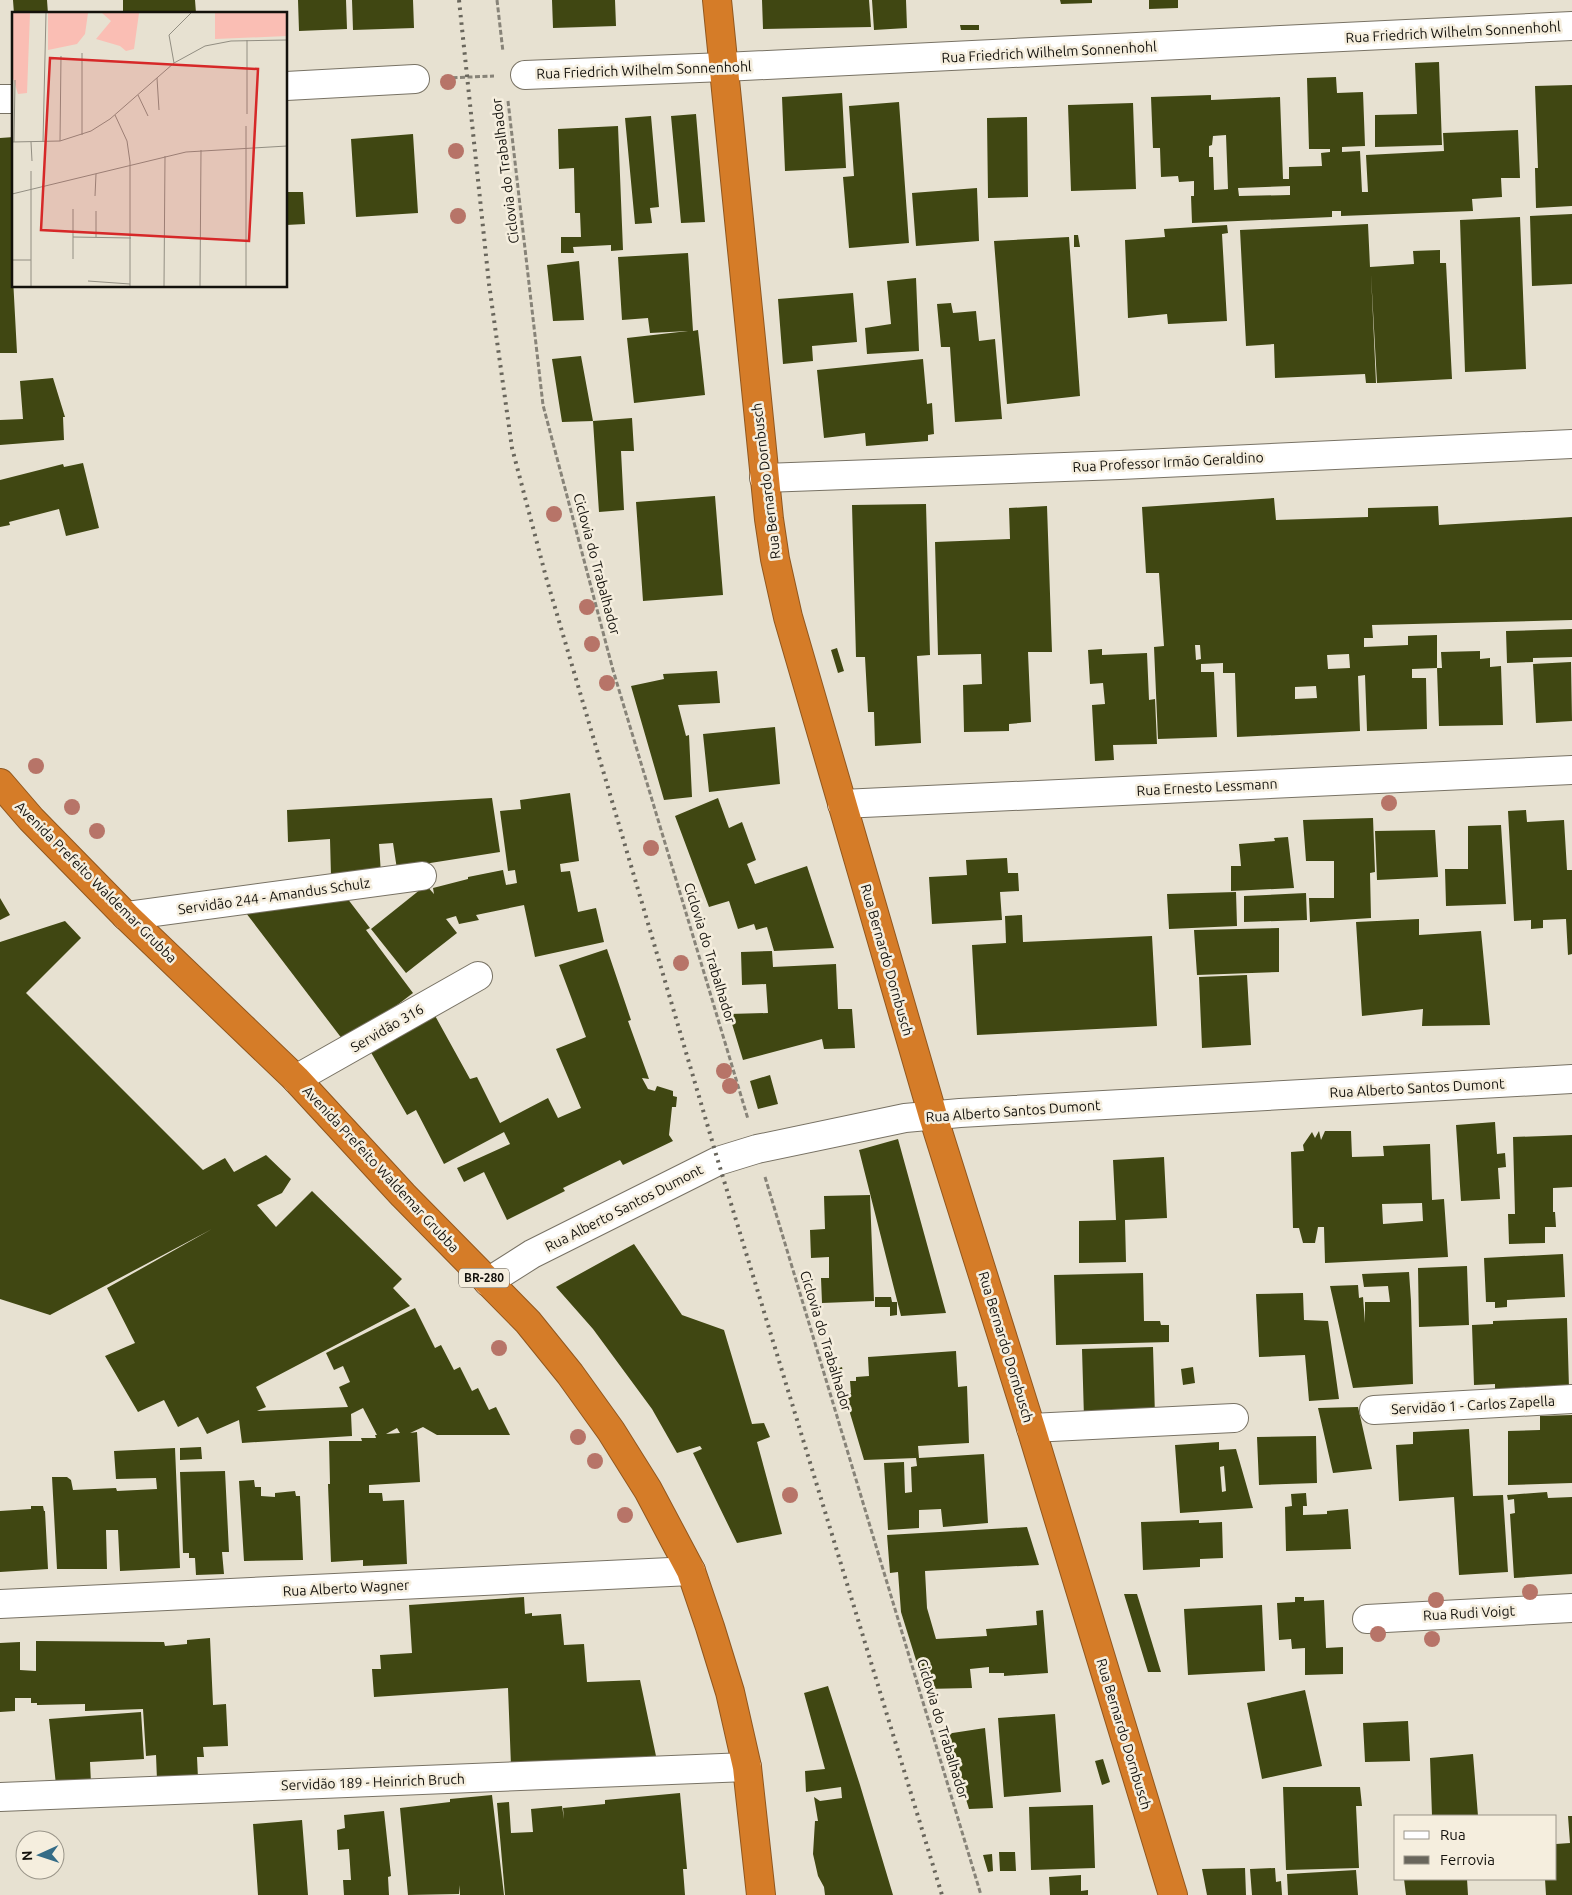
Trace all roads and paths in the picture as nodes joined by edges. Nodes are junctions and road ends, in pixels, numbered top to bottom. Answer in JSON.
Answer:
{"nodes":[{"id":1,"x":497,"y":0,"type":"edge"},
{"id":2,"x":717,"y":0,"type":"edge"},
{"id":3,"x":1572,"y":26,"type":"edge"},
{"id":4,"x":724,"y":67,"type":"junction"},
{"id":5,"x":515,"y":75,"type":"junction"},
{"id":6,"x":414,"y":79,"type":"joint"},
{"id":7,"x":288,"y":86,"type":"edge"},
{"id":8,"x":1572,"y":444,"type":"edge"},
{"id":9,"x":764,"y":478,"type":"junction"},
{"id":10,"x":1572,"y":770,"type":"edge"},
{"id":11,"x":0,"y":783,"type":"edge"},
{"id":12,"x":842,"y":804,"type":"junction"},
{"id":13,"x":422,"y":876,"type":"dead end"},
{"id":14,"x":126,"y":916,"type":"junction"},
{"id":15,"x":478,"y":976,"type":"dead end"},
{"id":16,"x":296,"y":1079,"type":"junction"},
{"id":17,"x":1572,"y":1079,"type":"edge"},
{"id":18,"x":933,"y":1116,"type":"junction"},
{"id":19,"x":757,"y":1149,"type":"junction"},
{"id":20,"x":488,"y":1282,"type":"junction"},
{"id":21,"x":1572,"y":1399,"type":"edge"},
{"id":22,"x":1374,"y":1410,"type":"dead end"},
{"id":23,"x":1234,"y":1418,"type":"dead end"},
{"id":24,"x":1031,"y":1428,"type":"junction"},
{"id":25,"x":691,"y":1572,"type":"junction"},
{"id":26,"x":0,"y":1604,"type":"edge"},
{"id":27,"x":1572,"y":1608,"type":"edge"},
{"id":28,"x":1367,"y":1619,"type":"dead end"},
{"id":29,"x":747,"y":1767,"type":"junction"},
{"id":30,"x":0,"y":1797,"type":"edge"},
{"id":31,"x":762,"y":1895,"type":"edge"},
{"id":32,"x":981,"y":1895,"type":"edge"},
{"id":33,"x":1173,"y":1895,"type":"edge"}],
"edges":[{"from":1,"to":5,"type":"path","name":"Ciclovia do Trabalhador"},
{"from":2,"to":4,"type":"highway","name":"Rua Bernardo Dornbusch"},
{"from":3,"to":4,"type":"street","name":"Rua Friedrich Wilhelm Sonnenhohl"},
{"from":4,"to":5,"type":"street","name":"Rua Friedrich Wilhelm Sonnenhohl"},
{"from":4,"to":9,"type":"highway","name":"Rua Bernardo Dornbusch"},
{"from":5,"to":6,"type":"path"},
{"from":5,"to":19,"type":"path","name":"Ciclovia do Trabalhador"},
{"from":6,"to":7,"type":"street"},
{"from":8,"to":9,"type":"street","name":"Rua Professor Irmão Geraldino"},
{"from":9,"to":12,"type":"highway","name":"Rua Bernardo Dornbusch"},
{"from":10,"to":12,"type":"street","name":"Rua Ernesto Lessmann"},
{"from":11,"to":14,"type":"highway","name":"Avenida Prefeito Waldemar Grubba","number":"BR-280"},
{"from":12,"to":18,"type":"highway","name":"Rua Bernardo Dornbusch"},
{"from":13,"to":14,"type":"street","name":"Servidão 244 - Amandus Schulz"},
{"from":14,"to":16,"type":"highway","name":"Avenida Prefeito Waldemar Grubba","number":"BR-280"},
{"from":15,"to":16,"type":"street","name":"Servidão 316"},
{"from":16,"to":20,"type":"highway","name":"Avenida Prefeito Waldemar Grubba","number":"BR-280"},
{"from":17,"to":18,"type":"street","name":"Rua Alberto Santos Dumont"},
{"from":18,"to":19,"type":"street","name":"Rua Alberto Santos Dumont"},
{"from":18,"to":24,"type":"highway","name":"Rua Bernardo Dornbusch"},
{"from":19,"to":20,"type":"street","name":"Rua Alberto Santos Dumont"},
{"from":19,"to":32,"type":"path","name":"Ciclovia do Trabalhador"},
{"from":20,"to":25,"type":"highway","name":"Avenida Prefeito Waldemar Grubba","number":"BR-280"},
{"from":21,"to":22,"type":"street","name":"Servidão 1 - Carlos Zapella"},
{"from":23,"to":24,"type":"street"},
{"from":24,"to":33,"type":"highway","name":"Rua Bernardo Dornbusch"},
{"from":25,"to":26,"type":"street","name":"Rua Alberto Wagner"},
{"from":25,"to":29,"type":"highway","name":"Avenida Prefeito Waldemar Grubba","number":"BR-280"},
{"from":27,"to":28,"type":"street","name":"Rua Rudi Voigt"},
{"from":29,"to":30,"type":"street","name":"Servidão 189 - Heinrich Bruch"},
{"from":29,"to":31,"type":"highway","name":"Avenida Prefeito Waldemar Grubba","number":"BR-280"}]}
